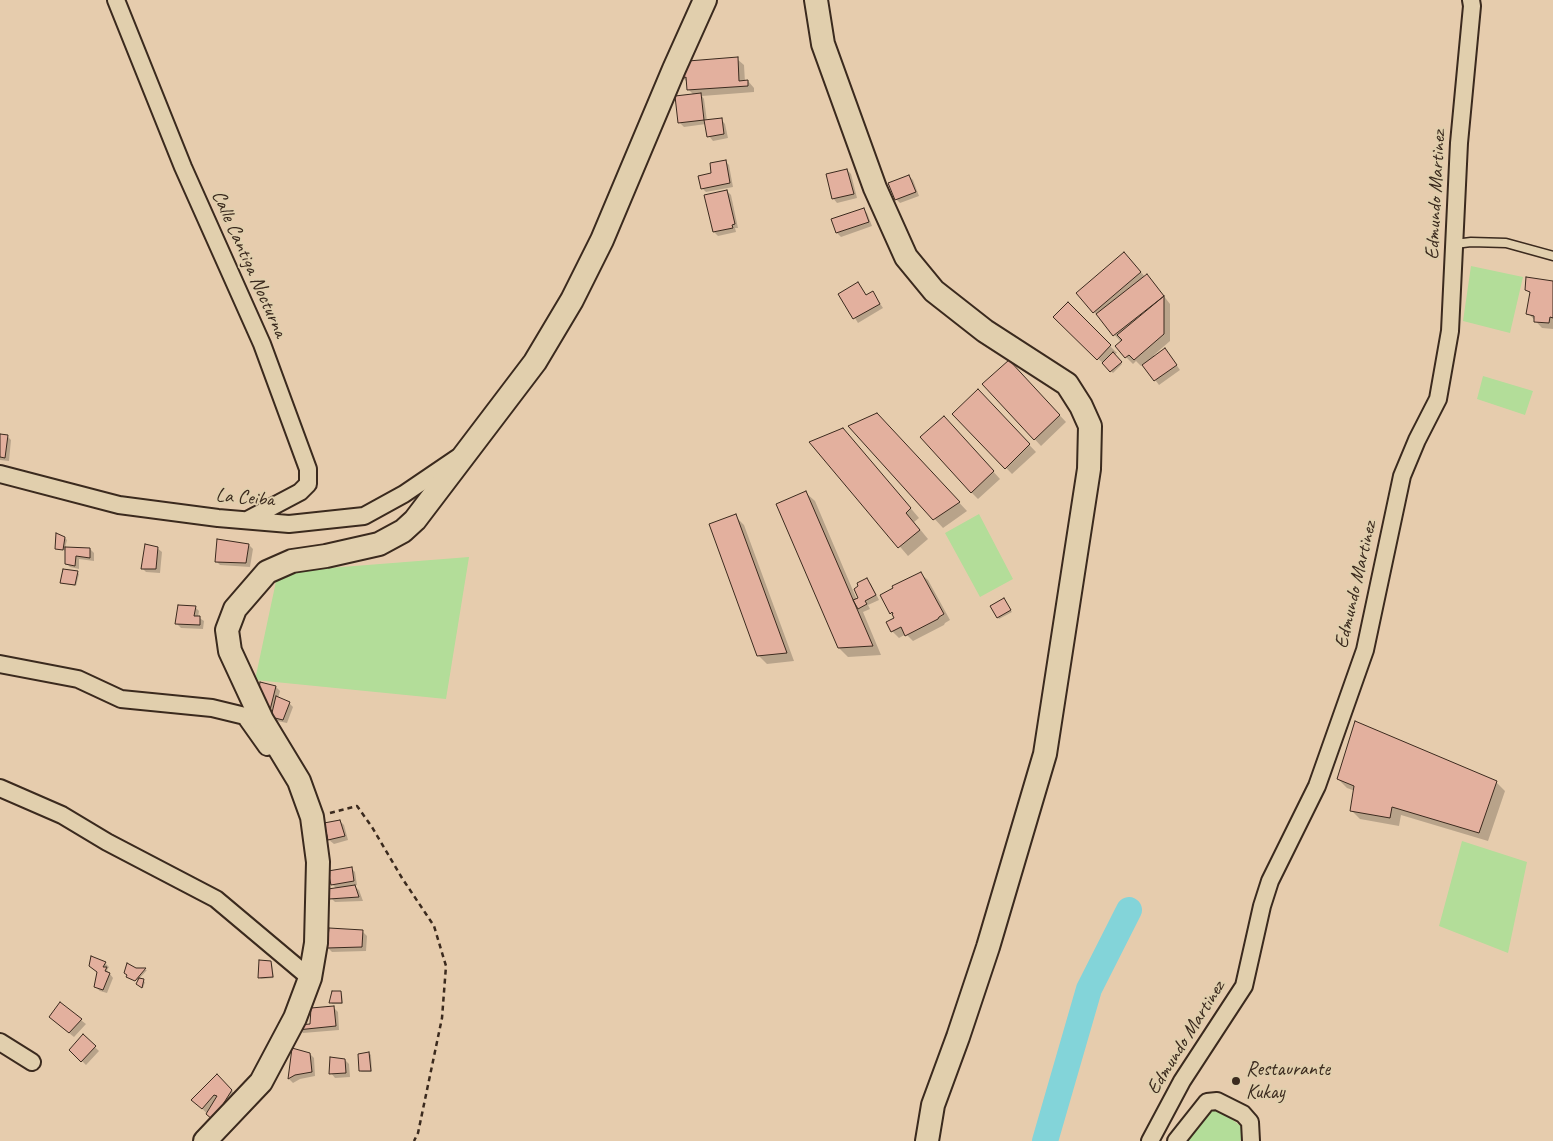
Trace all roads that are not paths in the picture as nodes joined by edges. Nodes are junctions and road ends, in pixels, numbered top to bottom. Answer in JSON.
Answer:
{"nodes":[{"id":1,"x":116,"y":0,"type":"edge"},
{"id":2,"x":705,"y":0,"type":"edge"},
{"id":3,"x":816,"y":0,"type":"edge"},
{"id":4,"x":1471,"y":0,"type":"edge"},
{"id":5,"x":1455,"y":244,"type":"junction"},
{"id":6,"x":1553,"y":256,"type":"edge"},
{"id":7,"x":471,"y":448,"type":"junction"},
{"id":8,"x":0,"y":474,"type":"edge"},
{"id":9,"x":248,"y":519,"type":"junction"},
{"id":10,"x":0,"y":664,"type":"edge"},
{"id":11,"x":299,"y":781,"type":"junction"},
{"id":12,"x":0,"y":788,"type":"edge"},
{"id":13,"x":310,"y":978,"type":"junction"},
{"id":14,"x":0,"y":1042,"type":"edge"},
{"id":15,"x":32,"y":1062,"type":"dead end"},
{"id":16,"x":205,"y":1141,"type":"edge"},
{"id":17,"x":926,"y":1141,"type":"edge"},
{"id":18,"x":1150,"y":1141,"type":"edge"},
{"id":19,"x":1176,"y":1141,"type":"edge"},
{"id":20,"x":1251,"y":1141,"type":"edge"}],
"edges":[{"from":1,"to":9,"type":"street","name":"Calle Cantiga Nocturna"},
{"from":2,"to":7,"type":"street"},
{"from":3,"to":17,"type":"street"},
{"from":4,"to":5,"type":"street","name":"Edmundo Martinez"},
{"from":5,"to":6,"type":"lane"},
{"from":5,"to":18,"type":"street","name":"Edmundo Martinez"},
{"from":7,"to":9,"type":"street","name":"La Ceiba"},
{"from":7,"to":11,"type":"street"},
{"from":8,"to":9,"type":"street","name":"La Ceiba"},
{"from":10,"to":11,"type":"street"},
{"from":11,"to":13,"type":"street"},
{"from":12,"to":13,"type":"street"},
{"from":13,"to":16,"type":"street"},
{"from":14,"to":15,"type":"street"},
{"from":19,"to":20,"type":"street"}]}
